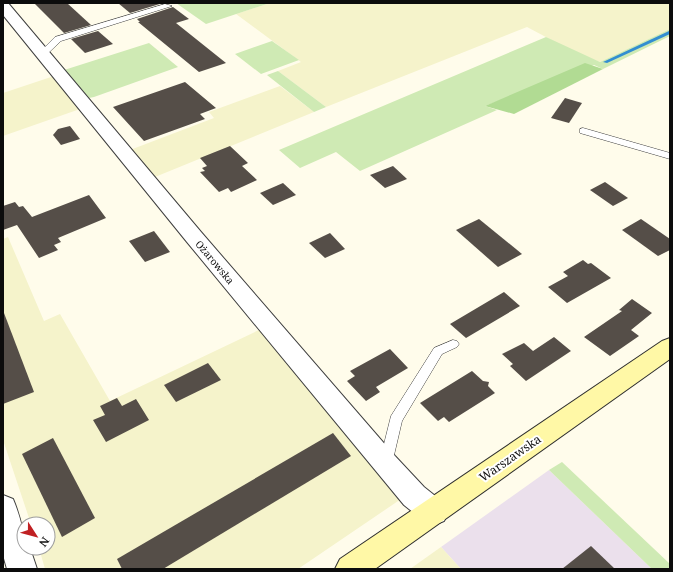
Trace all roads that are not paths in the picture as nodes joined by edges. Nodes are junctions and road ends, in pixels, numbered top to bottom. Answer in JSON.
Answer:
{"nodes":[{"id":1,"x":3,"y":6,"type":"edge"},
{"id":2,"x":168,"y":6,"type":"dead end"},
{"id":3,"x":42,"y":54,"type":"junction"},
{"id":4,"x":583,"y":130,"type":"dead end"},
{"id":5,"x":670,"y":156,"type":"edge"},
{"id":6,"x":453,"y":344,"type":"dead end"},
{"id":7,"x":670,"y":347,"type":"edge"},
{"id":8,"x":386,"y":464,"type":"junction"},
{"id":9,"x":3,"y":508,"type":"edge"},
{"id":10,"x":434,"y":512,"type":"junction"},
{"id":11,"x":22,"y":569,"type":"edge"},
{"id":12,"x":350,"y":569,"type":"edge"}],
"edges":[{"from":1,"to":3,"type":"street","name":"Ożarowska"},
{"from":2,"to":3,"type":"lane"},
{"from":3,"to":8,"type":"street","name":"Ożarowska"},
{"from":4,"to":5,"type":"lane"},
{"from":6,"to":8,"type":"lane"},
{"from":7,"to":10,"type":"main road","name":"Warszawska"},
{"from":8,"to":10,"type":"street","name":"Ożarowska"},
{"from":9,"to":11,"type":"street"},
{"from":10,"to":12,"type":"main road","name":"Warszawska"}]}
